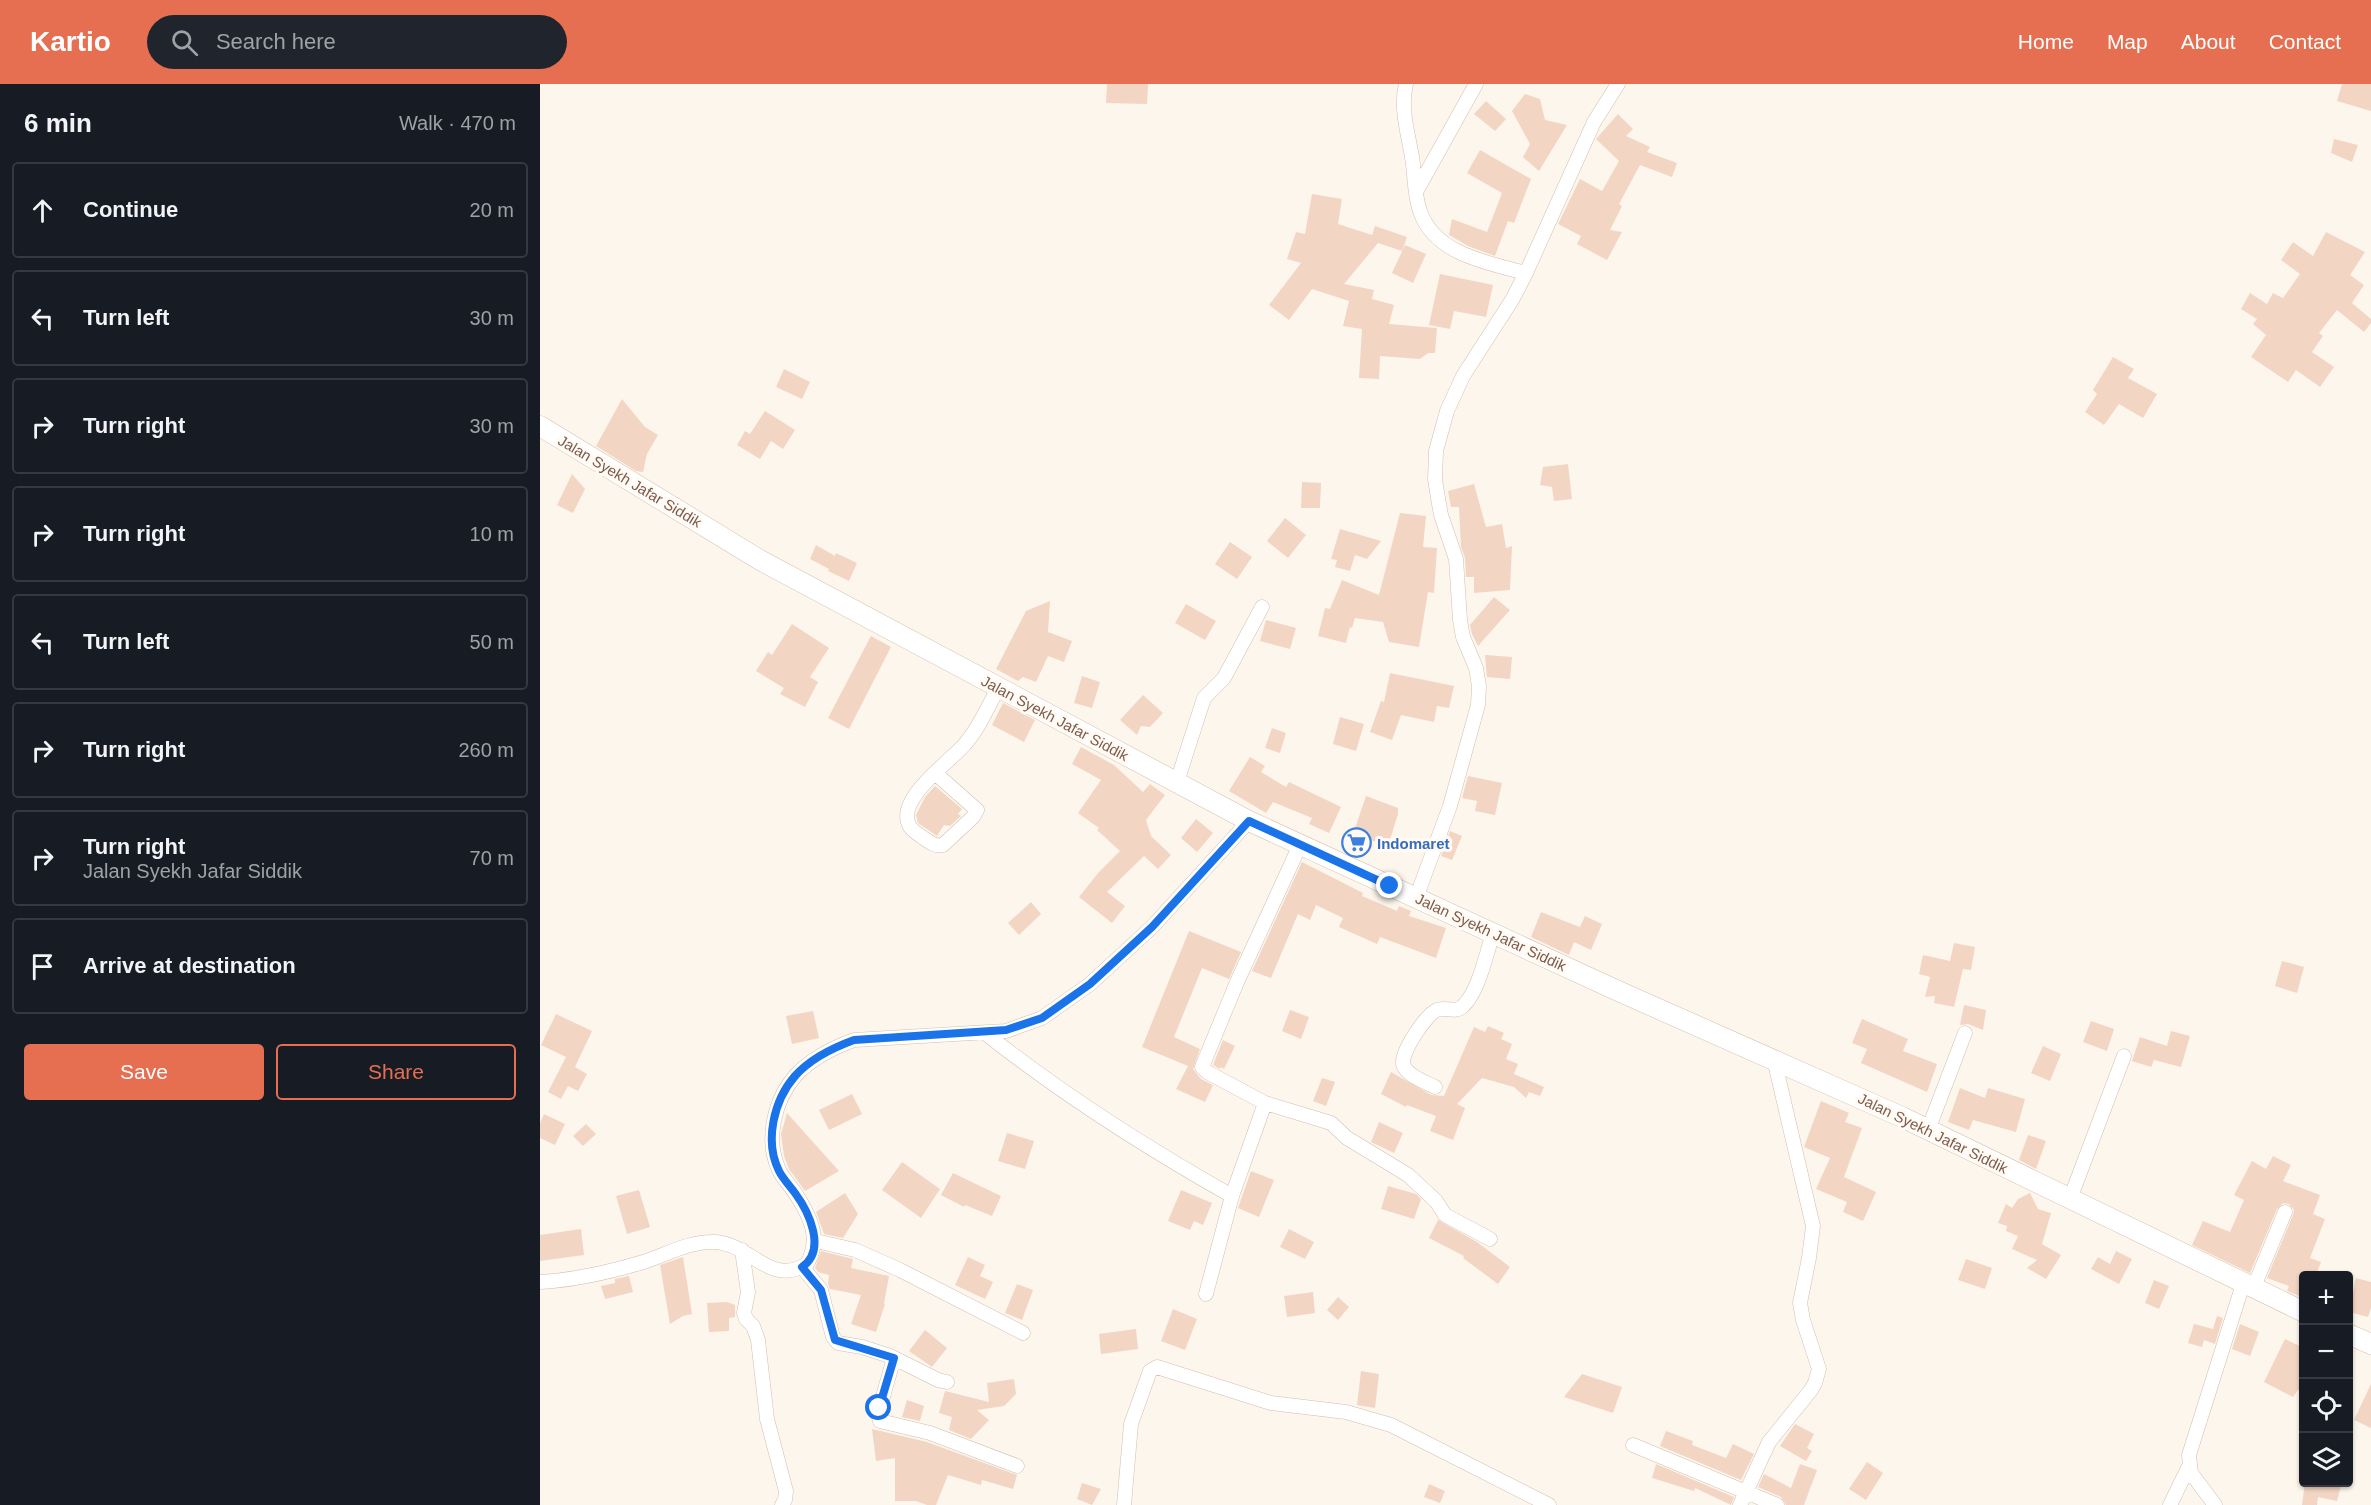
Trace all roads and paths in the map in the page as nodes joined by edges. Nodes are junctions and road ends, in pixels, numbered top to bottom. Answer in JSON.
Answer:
{"nodes":[{"id":1,"x":1406,"y":84,"type":"edge"},
{"id":2,"x":1476,"y":84,"type":"edge"},
{"id":3,"x":1618,"y":84,"type":"edge"},
{"id":4,"x":1417,"y":190,"type":"junction"},
{"id":5,"x":1526,"y":273,"type":"junction"},
{"id":6,"x":540,"y":426,"type":"edge"},
{"id":7,"x":1262,"y":607,"type":"dead end"},
{"id":8,"x":998,"y":687,"type":"junction"},
{"id":9,"x":935,"y":773,"type":"junction"},
{"id":10,"x":1177,"y":782,"type":"junction"},
{"id":11,"x":1249,"y":821,"type":"junction"},
{"id":12,"x":1300,"y":845,"type":"junction"},
{"id":13,"x":1416,"y":898,"type":"junction"},
{"id":14,"x":1493,"y":934,"type":"junction"},
{"id":15,"x":984,"y":1032,"type":"junction"},
{"id":16,"x":1965,"y":1033,"type":"dead end"},
{"id":17,"x":2124,"y":1056,"type":"dead end"},
{"id":18,"x":1774,"y":1059,"type":"junction"},
{"id":19,"x":1435,"y":1087,"type":"dead end"},
{"id":20,"x":1265,"y":1103,"type":"junction"},
{"id":21,"x":1928,"y":1130,"type":"junction"},
{"id":22,"x":1232,"y":1196,"type":"junction"},
{"id":23,"x":2070,"y":1199,"type":"junction"},
{"id":24,"x":2285,"y":1212,"type":"dead end"},
{"id":25,"x":1490,"y":1239,"type":"dead end"},
{"id":26,"x":816,"y":1241,"type":"junction"},
{"id":27,"x":742,"y":1250,"type":"junction"},
{"id":28,"x":802,"y":1267,"type":"junction"},
{"id":29,"x":540,"y":1281,"type":"edge"},
{"id":30,"x":2248,"y":1286,"type":"junction"},
{"id":31,"x":1206,"y":1294,"type":"dead end"},
{"id":32,"x":2299,"y":1310,"type":"edge"},
{"id":33,"x":1023,"y":1333,"type":"dead end"},
{"id":34,"x":2353,"y":1336,"type":"edge"},
{"id":35,"x":2371,"y":1344,"type":"edge"},
{"id":36,"x":894,"y":1358,"type":"junction"},
{"id":37,"x":947,"y":1382,"type":"dead end"},
{"id":38,"x":1633,"y":1445,"type":"dead end"},
{"id":39,"x":1017,"y":1466,"type":"dead end"},
{"id":40,"x":2189,"y":1466,"type":"junction"},
{"id":41,"x":1743,"y":1498,"type":"edge"},
{"id":42,"x":782,"y":1505,"type":"edge"},
{"id":43,"x":1124,"y":1505,"type":"edge"},
{"id":44,"x":1549,"y":1505,"type":"edge"},
{"id":45,"x":1777,"y":1505,"type":"edge"},
{"id":46,"x":2170,"y":1505,"type":"edge"},
{"id":47,"x":2215,"y":1505,"type":"edge"}],
"edges":[{"from":1,"to":4,"type":"street"},
{"from":2,"to":4,"type":"street"},
{"from":3,"to":5,"type":"street"},
{"from":4,"to":5,"type":"street"},
{"from":5,"to":13,"type":"street"},
{"from":6,"to":8,"type":"main road","name":"Jalan Syekh Jafar Siddik"},
{"from":7,"to":10,"type":"street"},
{"from":8,"to":9,"type":"street"},
{"from":8,"to":10,"type":"main road","name":"Jalan Syekh Jafar Siddik"},
{"from":9,"to":9,"type":"street"},
{"from":10,"to":11,"type":"main road","name":"Jalan Syekh Jafar Siddik"},
{"from":11,"to":12,"type":"main road","name":"Jalan Syekh Jafar Siddik"},
{"from":11,"to":15,"type":"street"},
{"from":12,"to":13,"type":"main road","name":"Jalan Syekh Jafar Siddik"},
{"from":12,"to":20,"type":"street"},
{"from":13,"to":14,"type":"main road","name":"Jalan Syekh Jafar Siddik"},
{"from":14,"to":18,"type":"main road","name":"Jalan Syekh Jafar Siddik"},
{"from":14,"to":19,"type":"street"},
{"from":15,"to":22,"type":"street"},
{"from":15,"to":26,"type":"street"},
{"from":16,"to":21,"type":"street"},
{"from":17,"to":23,"type":"street"},
{"from":18,"to":21,"type":"main road","name":"Jalan Syekh Jafar Siddik"},
{"from":18,"to":41,"type":"street"},
{"from":20,"to":22,"type":"street"},
{"from":20,"to":25,"type":"street"},
{"from":21,"to":23,"type":"main road","name":"Jalan Syekh Jafar Siddik"},
{"from":22,"to":31,"type":"street"},
{"from":23,"to":30,"type":"main road","name":"Jalan Syekh Jafar Siddik"},
{"from":24,"to":30,"type":"street"},
{"from":26,"to":28,"type":"street"},
{"from":26,"to":33,"type":"street"},
{"from":27,"to":28,"type":"street"},
{"from":27,"to":29,"type":"street"},
{"from":27,"to":42,"type":"street"},
{"from":28,"to":36,"type":"street"},
{"from":30,"to":32,"type":"main road","name":"Jalan Syekh Jafar Siddik"},
{"from":30,"to":40,"type":"street"},
{"from":34,"to":35,"type":"main road"},
{"from":36,"to":37,"type":"street"},
{"from":36,"to":39,"type":"street"},
{"from":38,"to":41,"type":"street"},
{"from":40,"to":46,"type":"street"},
{"from":40,"to":47,"type":"street"},
{"from":41,"to":45,"type":"street"},
{"from":43,"to":44,"type":"street"}]}
